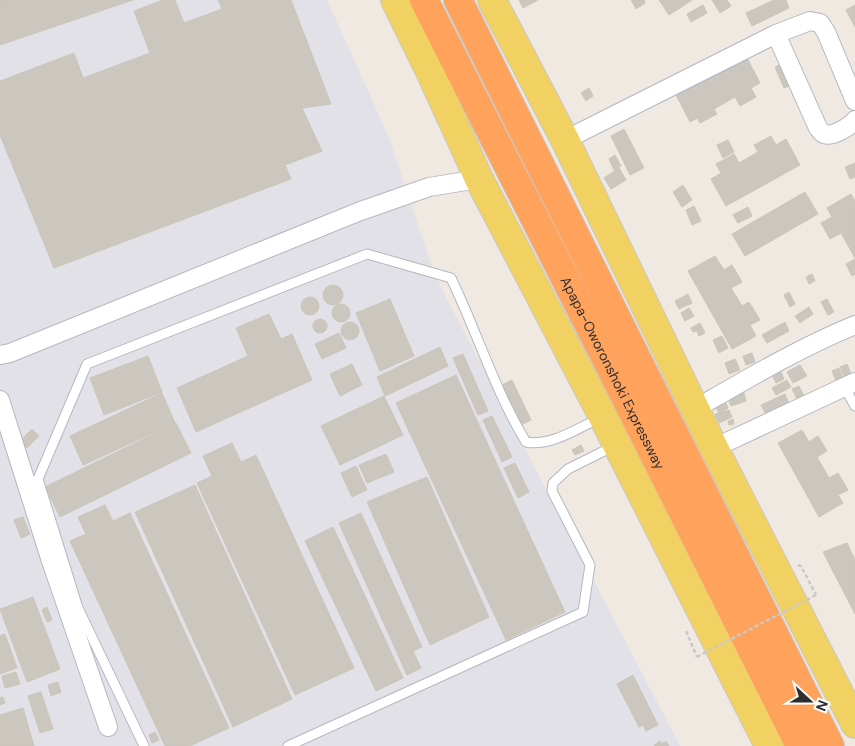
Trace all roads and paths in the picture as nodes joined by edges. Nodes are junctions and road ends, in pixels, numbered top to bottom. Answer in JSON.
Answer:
{"nodes":[{"id":1,"x":394,"y":0,"type":"edge"},
{"id":2,"x":424,"y":0,"type":"edge"},
{"id":3,"x":458,"y":0,"type":"edge"},
{"id":4,"x":492,"y":0,"type":"edge"},
{"id":5,"x":776,"y":34,"type":"junction"},
{"id":6,"x":855,"y":101,"type":"edge"},
{"id":7,"x":855,"y":120,"type":"edge"},
{"id":8,"x":565,"y":140,"type":"junction"},
{"id":9,"x":479,"y":179,"type":"junction"},
{"id":10,"x":855,"y":325,"type":"edge"},
{"id":11,"x":0,"y":355,"type":"edge"},
{"id":12,"x":850,"y":385,"type":"edge"},
{"id":13,"x":0,"y":400,"type":"edge"},
{"id":14,"x":855,"y":406,"type":"edge"},
{"id":15,"x":695,"y":409,"type":"junction"},
{"id":16,"x":603,"y":417,"type":"junction"},
{"id":17,"x":616,"y":445,"type":"junction"},
{"id":18,"x":714,"y":448,"type":"junction"},
{"id":19,"x":801,"y":566,"type":"dead end"},
{"id":20,"x":684,"y":629,"type":"dead end"},
{"id":21,"x":855,"y":724,"type":"edge"},
{"id":22,"x":108,"y":727,"type":"dead end"},
{"id":23,"x":144,"y":746,"type":"edge"},
{"id":24,"x":288,"y":746,"type":"edge"},
{"id":25,"x":769,"y":746,"type":"edge"},
{"id":26,"x":800,"y":746,"type":"edge"},
{"id":27,"x":830,"y":746,"type":"edge"}],
"edges":[{"from":1,"to":9,"type":"main road"},
{"from":2,"to":26,"type":"highway","name":"Apapa-Oworonshoki Expressway"},
{"from":3,"to":27,"type":"highway","name":"Apapa-Oworonshoki Expressway"},
{"from":4,"to":8,"type":"main road"},
{"from":5,"to":6,"type":"street"},
{"from":5,"to":7,"type":"street"},
{"from":5,"to":8,"type":"street"},
{"from":8,"to":15,"type":"main road"},
{"from":9,"to":11,"type":"street"},
{"from":9,"to":16,"type":"main road"},
{"from":10,"to":15,"type":"street"},
{"from":12,"to":14,"type":"lane"},
{"from":12,"to":18,"type":"street"},
{"from":13,"to":22,"type":"street"},
{"from":15,"to":18,"type":"main road"},
{"from":16,"to":17,"type":"main road"},
{"from":16,"to":23,"type":"lane"},
{"from":17,"to":24,"type":"lane"},
{"from":17,"to":25,"type":"main road"},
{"from":18,"to":21,"type":"main road"},
{"from":19,"to":20,"type":"path","bridge":true}]}
